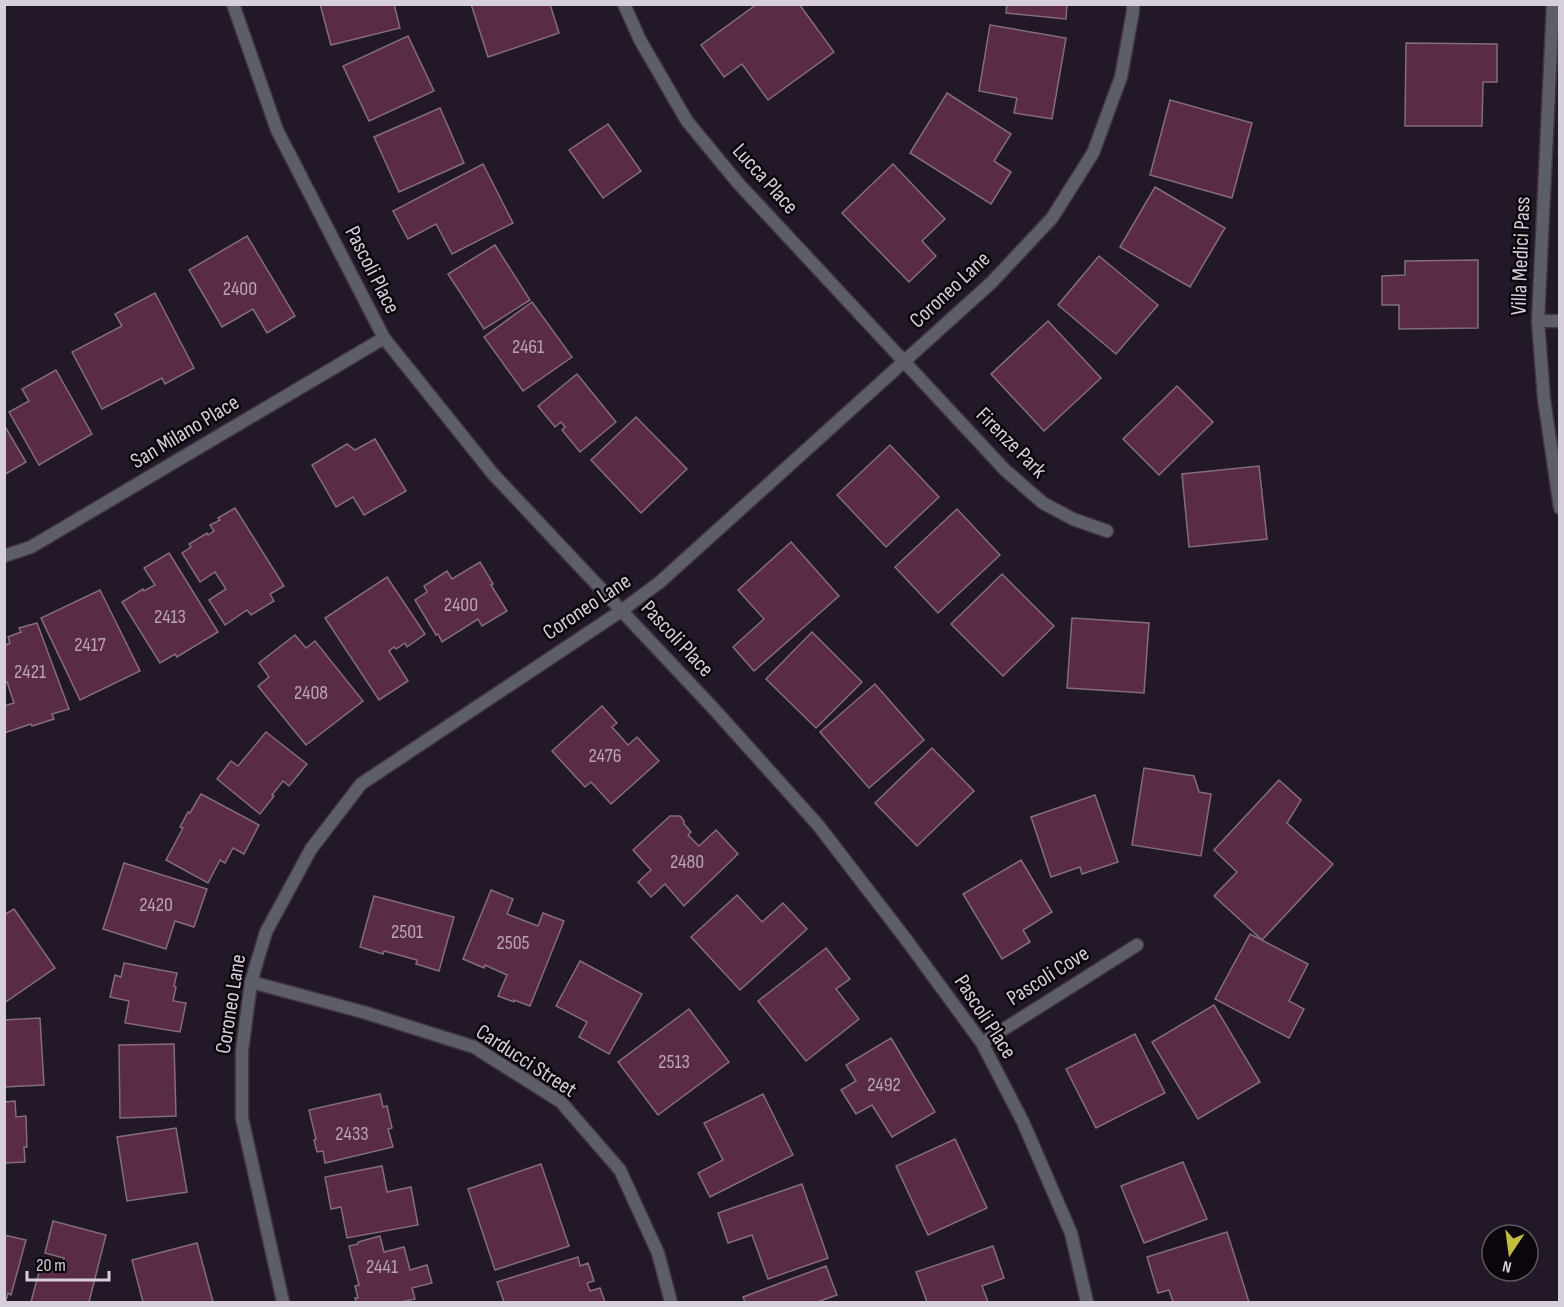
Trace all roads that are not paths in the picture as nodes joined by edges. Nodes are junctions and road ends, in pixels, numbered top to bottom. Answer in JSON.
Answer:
{"nodes":[{"id":1,"x":233,"y":4,"type":"edge"},
{"id":2,"x":624,"y":4,"type":"edge"},
{"id":3,"x":1133,"y":4,"type":"edge"},
{"id":4,"x":1552,"y":4,"type":"edge"},
{"id":5,"x":1538,"y":321,"type":"junction"},
{"id":6,"x":1560,"y":321,"type":"edge"},
{"id":7,"x":384,"y":338,"type":"junction"},
{"id":8,"x":903,"y":362,"type":"junction"},
{"id":9,"x":1560,"y":508,"type":"edge"},
{"id":10,"x":1107,"y":531,"type":"dead end"},
{"id":11,"x":4,"y":556,"type":"edge"},
{"id":12,"x":621,"y":610,"type":"junction"},
{"id":13,"x":1137,"y":945,"type":"dead end"},
{"id":14,"x":251,"y":982,"type":"junction"},
{"id":15,"x":982,"y":1042,"type":"junction"},
{"id":16,"x":283,"y":1302,"type":"edge"},
{"id":17,"x":671,"y":1302,"type":"edge"},
{"id":18,"x":1088,"y":1302,"type":"edge"}],
"edges":[{"from":1,"to":7,"type":"street","name":"Pascoli Place"},
{"from":2,"to":8,"type":"street","name":"Lucca Place"},
{"from":3,"to":8,"type":"street","name":"Coroneo Lane"},
{"from":4,"to":5,"type":"street","name":"Villa Medici Pass"},
{"from":5,"to":6,"type":"street"},
{"from":5,"to":9,"type":"street","name":"Villa Medici Pass"},
{"from":7,"to":11,"type":"street","name":"San Milano Place"},
{"from":7,"to":12,"type":"street","name":"Pascoli Place"},
{"from":8,"to":10,"type":"street","name":"Firenze Park"},
{"from":8,"to":12,"type":"street","name":"Coroneo Lane"},
{"from":12,"to":14,"type":"street","name":"Coroneo Lane"},
{"from":12,"to":15,"type":"street","name":"Pascoli Place"},
{"from":13,"to":15,"type":"street","name":"Pascoli Cove"},
{"from":14,"to":16,"type":"street","name":"Coroneo Lane"},
{"from":14,"to":17,"type":"street","name":"Carducci Street"},
{"from":15,"to":18,"type":"street","name":"Pascoli Place"}]}
